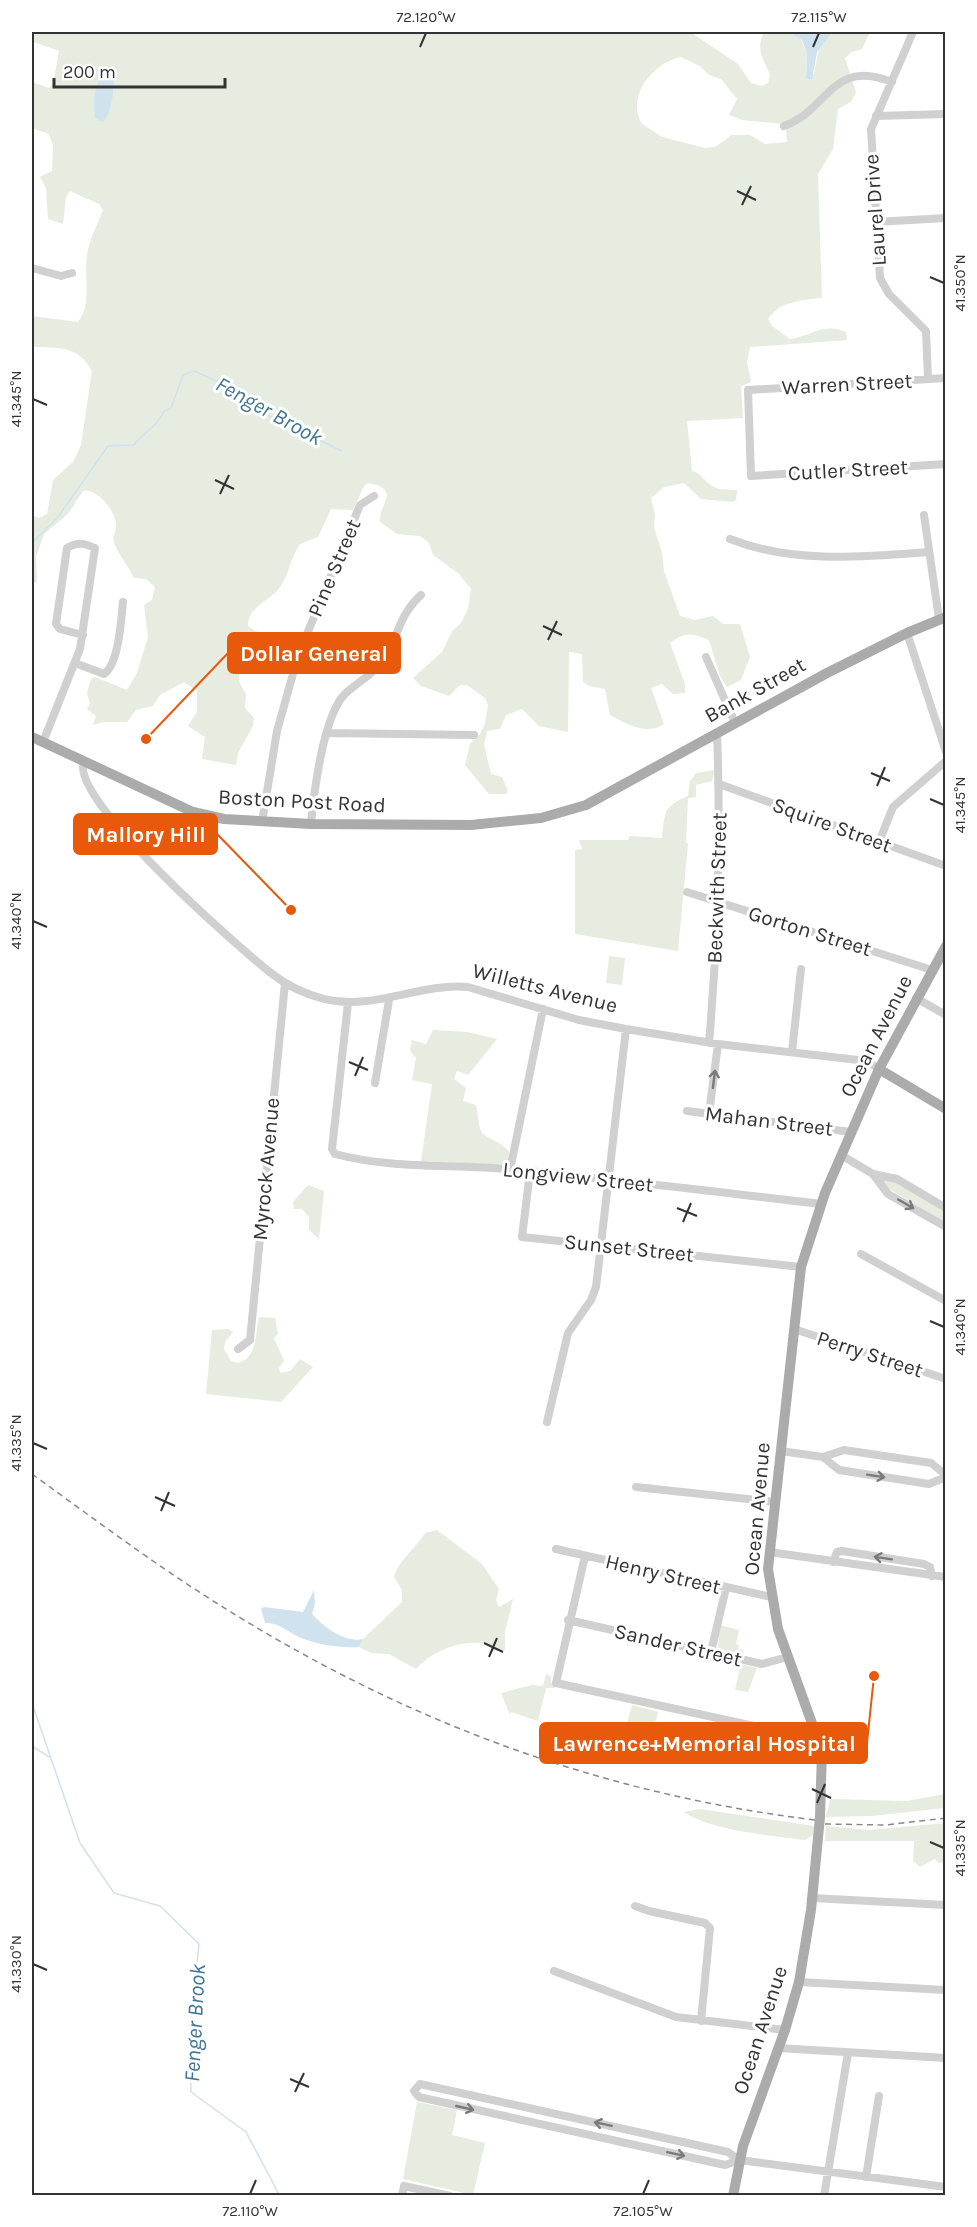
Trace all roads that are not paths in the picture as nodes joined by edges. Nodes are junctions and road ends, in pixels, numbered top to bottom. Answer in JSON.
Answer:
{"nodes":[{"id":1,"x":913,"y":32,"type":"edge"},
{"id":2,"x":892,"y":82,"type":"junction"},
{"id":3,"x":945,"y":114,"type":"edge"},
{"id":4,"x":876,"y":116,"type":"junction"},
{"id":5,"x":784,"y":126,"type":"dead end"},
{"id":6,"x":945,"y":218,"type":"edge"},
{"id":7,"x":875,"y":222,"type":"junction"},
{"id":8,"x":32,"y":268,"type":"edge"},
{"id":9,"x":72,"y":273,"type":"dead end"},
{"id":10,"x":945,"y":378,"type":"edge"},
{"id":11,"x":928,"y":379,"type":"junction"},
{"id":12,"x":945,"y":464,"type":"edge"},
{"id":13,"x":751,"y":476,"type":"joint"},
{"id":14,"x":374,"y":496,"type":"dead end"},
{"id":15,"x":924,"y":515,"type":"dead end"},
{"id":16,"x":730,"y":539,"type":"dead end"},
{"id":17,"x":929,"y":552,"type":"junction"},
{"id":18,"x":421,"y":595,"type":"dead end"},
{"id":19,"x":123,"y":602,"type":"dead end"},
{"id":20,"x":942,"y":618,"type":"edge"},
{"id":21,"x":907,"y":633,"type":"junction"},
{"id":22,"x":83,"y":635,"type":"junction"},
{"id":23,"x":706,"y":657,"type":"dead end"},
{"id":24,"x":75,"y":663,"type":"junction"},
{"id":25,"x":735,"y":723,"type":"junction"},
{"id":26,"x":327,"y":733,"type":"junction"},
{"id":27,"x":717,"y":733,"type":"junction"},
{"id":28,"x":474,"y":735,"type":"dead end"},
{"id":29,"x":32,"y":737,"type":"edge"},
{"id":30,"x":43,"y":742,"type":"junction"},
{"id":31,"x":945,"y":752,"type":"edge"},
{"id":32,"x":945,"y":761,"type":"edge"},
{"id":33,"x":84,"y":762,"type":"junction"},
{"id":34,"x":719,"y":784,"type":"junction"},
{"id":35,"x":586,"y":805,"type":"joint"},
{"id":36,"x":262,"y":822,"type":"junction"},
{"id":37,"x":310,"y":824,"type":"junction"},
{"id":38,"x":879,"y":842,"type":"junction"},
{"id":39,"x":945,"y":866,"type":"edge"},
{"id":40,"x":687,"y":892,"type":"dead end"},
{"id":41,"x":719,"y":903,"type":"junction"},
{"id":42,"x":945,"y":946,"type":"edge"},
{"id":43,"x":801,"y":969,"type":"dead end"},
{"id":44,"x":932,"y":970,"type":"junction"},
{"id":45,"x":285,"y":983,"type":"junction"},
{"id":46,"x":916,"y":998,"type":"junction"},
{"id":47,"x":388,"y":1000,"type":"junction"},
{"id":48,"x":348,"y":1003,"type":"junction"},
{"id":49,"x":543,"y":1009,"type":"junction"},
{"id":50,"x":945,"y":1015,"type":"edge"},
{"id":51,"x":626,"y":1029,"type":"junction"},
{"id":52,"x":714,"y":1044,"type":"junction"},
{"id":53,"x":792,"y":1052,"type":"junction"},
{"id":54,"x":879,"y":1068,"type":"junction"},
{"id":55,"x":375,"y":1083,"type":"dead end"},
{"id":56,"x":945,"y":1108,"type":"edge"},
{"id":57,"x":687,"y":1111,"type":"dead end"},
{"id":58,"x":709,"y":1114,"type":"junction"},
{"id":59,"x":851,"y":1132,"type":"junction"},
{"id":60,"x":841,"y":1155,"type":"junction"},
{"id":61,"x":510,"y":1170,"type":"junction"},
{"id":62,"x":530,"y":1172,"type":"junction"},
{"id":63,"x":873,"y":1174,"type":"junction"},
{"id":64,"x":608,"y":1180,"type":"junction"},
{"id":65,"x":821,"y":1204,"type":"junction"},
{"id":66,"x":945,"y":1208,"type":"edge"},
{"id":67,"x":945,"y":1227,"type":"edge"},
{"id":68,"x":601,"y":1246,"type":"junction"},
{"id":69,"x":861,"y":1254,"type":"dead end"},
{"id":70,"x":801,"y":1267,"type":"junction"},
{"id":71,"x":945,"y":1301,"type":"edge"},
{"id":72,"x":794,"y":1329,"type":"junction"},
{"id":73,"x":238,"y":1349,"type":"dead end"},
{"id":74,"x":945,"y":1379,"type":"edge"},
{"id":75,"x":547,"y":1422,"type":"dead end"},
{"id":76,"x":781,"y":1451,"type":"junction"},
{"id":77,"x":823,"y":1457,"type":"junction"},
{"id":78,"x":945,"y":1476,"type":"edge"},
{"id":79,"x":636,"y":1487,"type":"dead end"},
{"id":80,"x":776,"y":1502,"type":"junction"},
{"id":81,"x":556,"y":1549,"type":"dead end"},
{"id":82,"x":769,"y":1552,"type":"junction"},
{"id":83,"x":585,"y":1556,"type":"junction"},
{"id":84,"x":945,"y":1577,"type":"edge"},
{"id":85,"x":726,"y":1588,"type":"junction"},
{"id":86,"x":771,"y":1597,"type":"junction"},
{"id":87,"x":568,"y":1620,"type":"junction"},
{"id":88,"x":711,"y":1652,"type":"junction"},
{"id":89,"x":788,"y":1657,"type":"junction"},
{"id":90,"x":819,"y":1740,"type":"junction"},
{"id":91,"x":813,"y":1898,"type":"junction"},
{"id":92,"x":945,"y":1905,"type":"edge"},
{"id":93,"x":634,"y":1906,"type":"dead end"},
{"id":94,"x":555,"y":1971,"type":"dead end"},
{"id":95,"x":799,"y":1982,"type":"junction"},
{"id":96,"x":945,"y":1990,"type":"edge"},
{"id":97,"x":701,"y":2020,"type":"junction"},
{"id":98,"x":784,"y":2030,"type":"junction"},
{"id":99,"x":778,"y":2048,"type":"junction"},
{"id":100,"x":848,"y":2053,"type":"junction"},
{"id":101,"x":945,"y":2058,"type":"edge"},
{"id":102,"x":879,"y":2096,"type":"dead end"},
{"id":103,"x":527,"y":2108,"type":"junction"},
{"id":104,"x":525,"y":2121,"type":"junction"},
{"id":105,"x":651,"y":2135,"type":"junction"},
{"id":106,"x":648,"y":2148,"type":"junction"},
{"id":107,"x":739,"y":2160,"type":"junction"},
{"id":108,"x":828,"y":2172,"type":"junction"},
{"id":109,"x":867,"y":2177,"type":"junction"},
{"id":110,"x":945,"y":2187,"type":"edge"},
{"id":111,"x":402,"y":2196,"type":"edge"},
{"id":112,"x":450,"y":2196,"type":"edge"},
{"id":113,"x":733,"y":2196,"type":"edge"},
{"id":114,"x":824,"y":2196,"type":"edge"}],
"edges":[{"from":1,"to":2,"type":"street","name":"Laurel Drive"},
{"from":2,"to":4,"type":"street","name":"Laurel Drive"},
{"from":2,"to":5,"type":"street"},
{"from":3,"to":4,"type":"street"},
{"from":4,"to":7,"type":"street","name":"Laurel Drive"},
{"from":6,"to":7,"type":"street"},
{"from":7,"to":11,"type":"street","name":"Laurel Drive"},
{"from":8,"to":9,"type":"street"},
{"from":10,"to":11,"type":"street","name":"Warren Street"},
{"from":11,"to":13,"type":"street","name":"Warren Street"},
{"from":12,"to":13,"type":"street","name":"Cutler Street"},
{"from":14,"to":36,"type":"street","name":"Pine Street"},
{"from":15,"to":17,"type":"street"},
{"from":16,"to":17,"type":"street"},
{"from":17,"to":20,"type":"street"},
{"from":18,"to":26,"type":"street"},
{"from":19,"to":24,"type":"street"},
{"from":20,"to":21,"type":"main road","name":"Bank Street"},
{"from":21,"to":25,"type":"main road","name":"Bank Street"},
{"from":21,"to":31,"type":"street"},
{"from":22,"to":22,"type":"street"},
{"from":22,"to":24,"type":"street"},
{"from":23,"to":25,"type":"street"},
{"from":24,"to":30,"type":"street"},
{"from":25,"to":27,"type":"main road","name":"Bank Street"},
{"from":26,"to":28,"type":"street"},
{"from":26,"to":37,"type":"street"},
{"from":27,"to":34,"type":"street","name":"Beckwith Street"},
{"from":27,"to":35,"type":"main road","name":"Bank Street"},
{"from":29,"to":30,"type":"main road","name":"Boston Post Road"},
{"from":30,"to":33,"type":"main road","name":"Boston Post Road"},
{"from":32,"to":38,"type":"street"},
{"from":33,"to":36,"type":"main road","name":"Boston Post Road"},
{"from":33,"to":45,"type":"street","name":"Willetts Avenue"},
{"from":34,"to":38,"type":"street","name":"Squire Street"},
{"from":34,"to":41,"type":"street","name":"Beckwith Street"},
{"from":35,"to":37,"type":"main road","name":"Boston Post Road"},
{"from":36,"to":37,"type":"main road","name":"Boston Post Road"},
{"from":38,"to":39,"type":"street","name":"Squire Street"},
{"from":40,"to":41,"type":"street","name":"Gorton Street"},
{"from":41,"to":44,"type":"street","name":"Gorton Street"},
{"from":41,"to":52,"type":"street","name":"Beckwith Street"},
{"from":42,"to":44,"type":"main road","name":"Ocean Avenue"},
{"from":43,"to":53,"type":"street"},
{"from":44,"to":46,"type":"main road","name":"Ocean Avenue"},
{"from":45,"to":48,"type":"street","name":"Willetts Avenue"},
{"from":45,"to":73,"type":"street","name":"Myrock Avenue"},
{"from":46,"to":50,"type":"street"},
{"from":46,"to":54,"type":"main road","name":"Ocean Avenue"},
{"from":47,"to":48,"type":"street","name":"Willetts Avenue"},
{"from":47,"to":49,"type":"street","name":"Willetts Avenue"},
{"from":47,"to":55,"type":"street"},
{"from":48,"to":61,"type":"street","name":"Longview Street"},
{"from":49,"to":51,"type":"street","name":"Willetts Avenue"},
{"from":49,"to":61,"type":"street"},
{"from":51,"to":52,"type":"street","name":"Willetts Avenue"},
{"from":51,"to":64,"type":"street"},
{"from":52,"to":53,"type":"street","name":"Willetts Avenue"},
{"from":58,"to":52,"type":"street","name":"Beckwith Street","one_way":true},
{"from":53,"to":54,"type":"street","name":"Willetts Avenue"},
{"from":54,"to":56,"type":"main road","name":"Willetts Avenue"},
{"from":54,"to":59,"type":"main road","name":"Ocean Avenue"},
{"from":57,"to":58,"type":"street","name":"Mahan Street"},
{"from":58,"to":59,"type":"street","name":"Mahan Street"},
{"from":59,"to":60,"type":"main road","name":"Ocean Avenue"},
{"from":60,"to":63,"type":"street"},
{"from":60,"to":65,"type":"main road","name":"Ocean Avenue"},
{"from":61,"to":62,"type":"street","name":"Longview Street"},
{"from":62,"to":64,"type":"street","name":"Longview Street"},
{"from":62,"to":68,"type":"street","name":"Sunset Street"},
{"from":63,"to":66,"type":"street"},
{"from":63,"to":67,"type":"street","one_way":true},
{"from":64,"to":65,"type":"street","name":"Longview Street"},
{"from":64,"to":68,"type":"street"},
{"from":65,"to":70,"type":"main road","name":"Ocean Avenue"},
{"from":68,"to":70,"type":"street","name":"Sunset Street"},
{"from":68,"to":75,"type":"street"},
{"from":69,"to":71,"type":"street"},
{"from":70,"to":72,"type":"main road","name":"Ocean Avenue"},
{"from":72,"to":74,"type":"street","name":"Perry Street"},
{"from":72,"to":76,"type":"main road","name":"Ocean Avenue"},
{"from":76,"to":77,"type":"street"},
{"from":76,"to":80,"type":"main road","name":"Ocean Avenue"},
{"from":77,"to":78,"type":"street"},
{"from":77,"to":78,"type":"street","one_way":true},
{"from":79,"to":80,"type":"street"},
{"from":80,"to":82,"type":"main road","name":"Ocean Avenue"},
{"from":81,"to":83,"type":"street","name":"Henry Street"},
{"from":82,"to":84,"type":"street"},
{"from":82,"to":86,"type":"main road","name":"Ocean Avenue"},
{"from":83,"to":85,"type":"street","name":"Henry Street"},
{"from":83,"to":87,"type":"street"},
{"from":85,"to":86,"type":"street","name":"Henry Street"},
{"from":85,"to":88,"type":"street"},
{"from":86,"to":89,"type":"main road","name":"Ocean Avenue"},
{"from":87,"to":88,"type":"street","name":"Sander Street"},
{"from":87,"to":90,"type":"street"},
{"from":88,"to":89,"type":"street","name":"Sander Street"},
{"from":89,"to":90,"type":"main road","name":"Ocean Avenue"},
{"from":90,"to":91,"type":"main road","name":"Ocean Avenue"},
{"from":91,"to":92,"type":"street"},
{"from":91,"to":95,"type":"main road","name":"Ocean Avenue"},
{"from":93,"to":97,"type":"street"},
{"from":94,"to":97,"type":"street"},
{"from":95,"to":96,"type":"street"},
{"from":95,"to":98,"type":"main road","name":"Ocean Avenue"},
{"from":97,"to":98,"type":"street"},
{"from":98,"to":99,"type":"main road","name":"Ocean Avenue"},
{"from":99,"to":100,"type":"street"},
{"from":99,"to":107,"type":"main road","name":"Ocean Avenue"},
{"from":100,"to":101,"type":"street"},
{"from":100,"to":108,"type":"street"},
{"from":102,"to":109,"type":"street"},
{"from":103,"to":104,"type":"street"},
{"from":103,"to":104,"type":"street","one_way":true},
{"from":105,"to":103,"type":"street","one_way":true},
{"from":104,"to":106,"type":"street"},
{"from":105,"to":106,"type":"street"},
{"from":105,"to":107,"type":"street"},
{"from":106,"to":107,"type":"street","one_way":true},
{"from":107,"to":108,"type":"street"},
{"from":107,"to":113,"type":"main road","name":"Ocean Avenue"},
{"from":108,"to":109,"type":"street"},
{"from":108,"to":114,"type":"street"},
{"from":109,"to":110,"type":"street"},
{"from":111,"to":112,"type":"street"}]}
